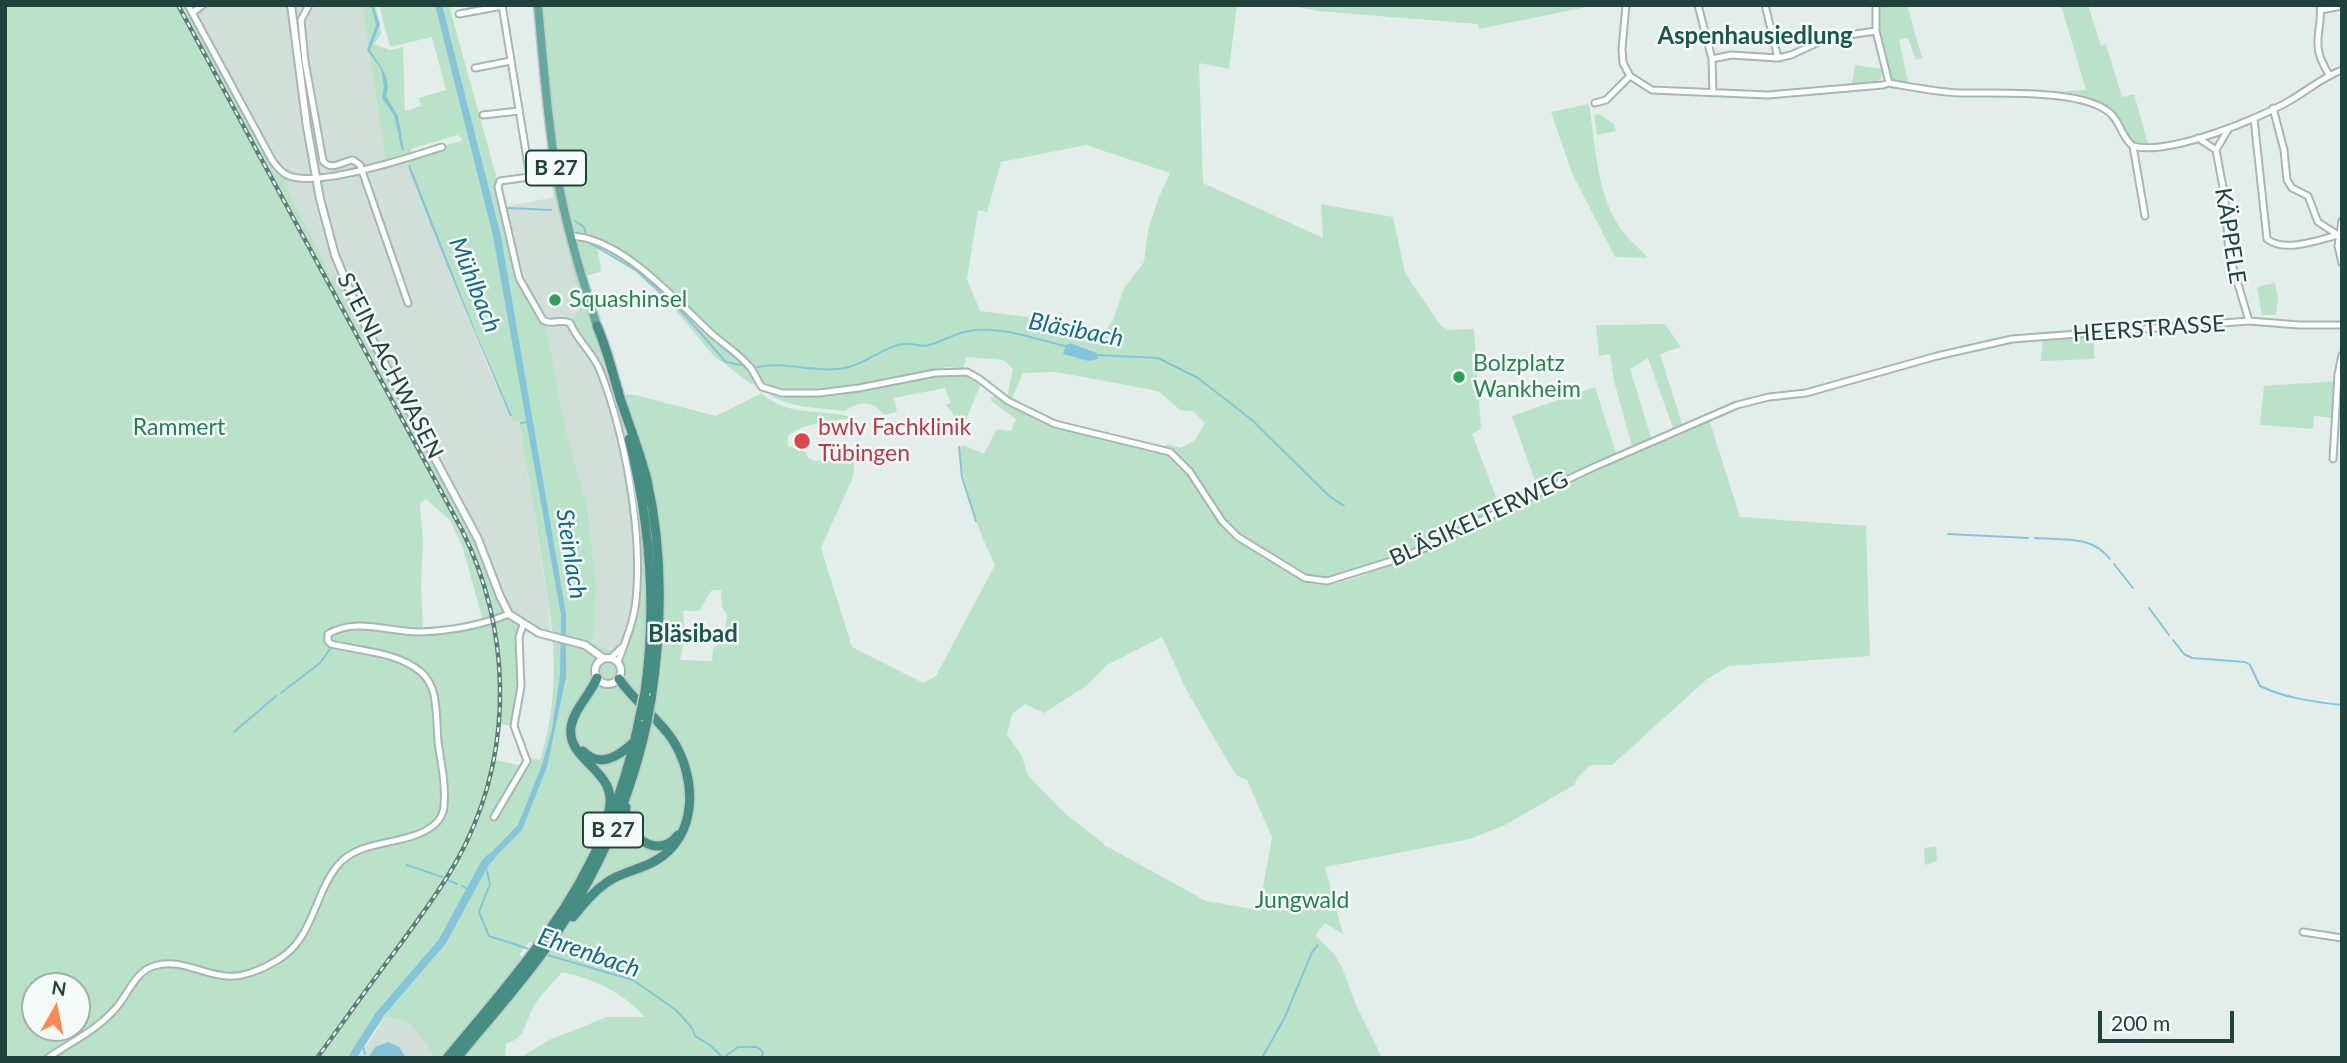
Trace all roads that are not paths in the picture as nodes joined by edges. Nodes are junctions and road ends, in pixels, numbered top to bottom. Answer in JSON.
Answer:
{"nodes":[{"id":1,"x":188,"y":5,"type":"edge"},
{"id":2,"x":203,"y":5,"type":"edge"},
{"id":3,"x":291,"y":5,"type":"edge"},
{"id":4,"x":309,"y":5,"type":"edge"},
{"id":5,"x":538,"y":5,"type":"edge"},
{"id":6,"x":1626,"y":5,"type":"edge"},
{"id":7,"x":1698,"y":5,"type":"edge"},
{"id":8,"x":1765,"y":5,"type":"edge"},
{"id":9,"x":1876,"y":5,"type":"edge"},
{"id":10,"x":502,"y":6,"type":"edge"},
{"id":11,"x":2342,"y":6,"type":"edge"},
{"id":12,"x":2320,"y":8,"type":"edge"},
{"id":13,"x":192,"y":13,"type":"junction"},
{"id":14,"x":459,"y":14,"type":"dead end"},
{"id":15,"x":1876,"y":31,"type":"junction"},
{"id":16,"x":1778,"y":58,"type":"junction"},
{"id":17,"x":1712,"y":59,"type":"junction"},
{"id":18,"x":511,"y":61,"type":"junction"},
{"id":19,"x":475,"y":68,"type":"dead end"},
{"id":20,"x":2342,"y":69,"type":"edge"},
{"id":21,"x":2329,"y":75,"type":"junction"},
{"id":22,"x":1630,"y":76,"type":"junction"},
{"id":23,"x":1889,"y":83,"type":"junction"},
{"id":24,"x":1713,"y":93,"type":"junction"},
{"id":25,"x":1595,"y":103,"type":"dead end"},
{"id":26,"x":2273,"y":108,"type":"junction"},
{"id":27,"x":519,"y":110,"type":"junction"},
{"id":28,"x":483,"y":115,"type":"dead end"},
{"id":29,"x":2253,"y":118,"type":"junction"},
{"id":30,"x":2229,"y":128,"type":"junction"},
{"id":31,"x":2198,"y":138,"type":"junction"},
{"id":32,"x":2133,"y":146,"type":"junction"},
{"id":33,"x":442,"y":147,"type":"dead end"},
{"id":34,"x":2216,"y":150,"type":"junction"},
{"id":35,"x":361,"y":170,"type":"junction"},
{"id":36,"x":544,"y":175,"type":"dead end"},
{"id":37,"x":530,"y":177,"type":"junction"},
{"id":38,"x":315,"y":178,"type":"junction"},
{"id":39,"x":2145,"y":216,"type":"dead end"},
{"id":40,"x":2342,"y":221,"type":"edge"},
{"id":41,"x":2338,"y":235,"type":"junction"},
{"id":42,"x":571,"y":236,"type":"junction"},
{"id":43,"x":2342,"y":263,"type":"edge"},
{"id":44,"x":408,"y":303,"type":"dead end"},
{"id":45,"x":2249,"y":321,"type":"junction"},
{"id":46,"x":2342,"y":325,"type":"edge"},
{"id":47,"x":597,"y":326,"type":"joint"},
{"id":48,"x":1956,"y":351,"type":"joint"},
{"id":49,"x":2342,"y":355,"type":"edge"},
{"id":50,"x":2333,"y":459,"type":"dead end"},
{"id":51,"x":509,"y":614,"type":"junction"},
{"id":52,"x":523,"y":625,"type":"junction"},
{"id":53,"x":575,"y":643,"type":"junction"},
{"id":54,"x":623,"y":646,"type":"junction"},
{"id":55,"x":603,"y":658,"type":"junction"},
{"id":56,"x":611,"y":658,"type":"junction"},
{"id":57,"x":618,"y":662,"type":"junction"},
{"id":58,"x":597,"y":664,"type":"junction"},
{"id":59,"x":600,"y":681,"type":"junction"},
{"id":60,"x":616,"y":681,"type":"junction"},
{"id":61,"x":644,"y":719,"type":"junction"},
{"id":62,"x":635,"y":741,"type":"junction"},
{"id":63,"x":638,"y":761,"type":"junction"},
{"id":64,"x":494,"y":817,"type":"dead end"},
{"id":65,"x":595,"y":851,"type":"junction"},
{"id":66,"x":2304,"y":932,"type":"dead end"},
{"id":67,"x":2342,"y":938,"type":"edge"},
{"id":68,"x":544,"y":946,"type":"junction"},
{"id":69,"x":530,"y":962,"type":"junction"},
{"id":70,"x":48,"y":1058,"type":"edge"},
{"id":71,"x":447,"y":1058,"type":"edge"},
{"id":72,"x":457,"y":1058,"type":"edge"}],
"edges":[{"from":1,"to":13,"type":"street"},
{"from":2,"to":13,"type":"street"},
{"from":3,"to":38,"type":"street","name":"STEINLACHWASEN"},
{"from":4,"to":35,"type":"street"},
{"from":5,"to":42,"type":"main road","number":"B 27"},
{"from":6,"to":22,"type":"street"},
{"from":7,"to":17,"type":"street"},
{"from":8,"to":16,"type":"street"},
{"from":9,"to":15,"type":"street"},
{"from":10,"to":14,"type":"street"},
{"from":10,"to":18,"type":"street"},
{"from":11,"to":12,"type":"street"},
{"from":12,"to":21,"type":"street"},
{"from":13,"to":38,"type":"street"},
{"from":15,"to":16,"type":"street"},
{"from":15,"to":23,"type":"street"},
{"from":16,"to":17,"type":"street"},
{"from":17,"to":24,"type":"street"},
{"from":18,"to":19,"type":"street"},
{"from":18,"to":27,"type":"street"},
{"from":20,"to":21,"type":"street"},
{"from":21,"to":26,"type":"street"},
{"from":22,"to":24,"type":"street"},
{"from":22,"to":25,"type":"street"},
{"from":23,"to":24,"type":"street"},
{"from":23,"to":32,"type":"street"},
{"from":26,"to":29,"type":"street"},
{"from":26,"to":41,"type":"street"},
{"from":27,"to":28,"type":"street"},
{"from":27,"to":37,"type":"street"},
{"from":29,"to":30,"type":"street"},
{"from":29,"to":41,"type":"street"},
{"from":30,"to":31,"type":"street"},
{"from":30,"to":34,"type":"street"},
{"from":31,"to":32,"type":"street"},
{"from":31,"to":34,"type":"street"},
{"from":32,"to":39,"type":"street"},
{"from":33,"to":35,"type":"street"},
{"from":34,"to":45,"type":"street","name":"KÄPPELE"},
{"from":35,"to":38,"type":"street"},
{"from":35,"to":44,"type":"street"},
{"from":36,"to":37,"type":"street"},
{"from":37,"to":54,"type":"street"},
{"from":38,"to":51,"type":"street","name":"STEINLACHWASEN"},
{"from":40,"to":41,"type":"street"},
{"from":41,"to":43,"type":"street"},
{"from":42,"to":47,"type":"main road","number":"B 27"},
{"from":42,"to":48,"type":"street","name":"BLÄSIKELTERWEG"},
{"from":45,"to":46,"type":"street","name":"HEERSTRASSE"},
{"from":45,"to":48,"type":"street","name":"HEERSTRASSE"},
{"from":47,"to":61,"type":"highway","number":"B 27","bridge":true},
{"from":49,"to":50,"type":"street"},
{"from":51,"to":52,"type":"street","name":"STEINLACHWASEN"},
{"from":51,"to":70,"type":"street"},
{"from":52,"to":53,"type":"street","name":"STEINLACHWASEN"},
{"from":52,"to":64,"type":"street"},
{"from":53,"to":55,"type":"street","name":"STEINLACHWASEN"},
{"from":53,"to":58,"type":"street"},
{"from":54,"to":56,"type":"street"},
{"from":54,"to":57,"type":"street"},
{"from":55,"to":56,"type":"street"},
{"from":55,"to":58,"type":"street"},
{"from":56,"to":57,"type":"street"},
{"from":57,"to":60,"type":"street"},
{"from":58,"to":59,"type":"street"},
{"from":59,"to":60,"type":"street"},
{"from":59,"to":62,"type":"highway"},
{"from":59,"to":65,"type":"highway"},
{"from":60,"to":63,"type":"highway"},
{"from":60,"to":68,"type":"highway"},
{"from":61,"to":62,"type":"highway","number":"B 27"},
{"from":61,"to":63,"type":"highway","number":"B 27"},
{"from":62,"to":65,"type":"highway","number":"B 27"},
{"from":63,"to":68,"type":"highway","number":"B 27"},
{"from":65,"to":68,"type":"highway","number":"B 27"},
{"from":66,"to":67,"type":"street"},
{"from":68,"to":69,"type":"highway","number":"B 27"},
{"from":69,"to":71,"type":"highway","number":"B 27"},
{"from":69,"to":72,"type":"highway","number":"B 27"}]}
